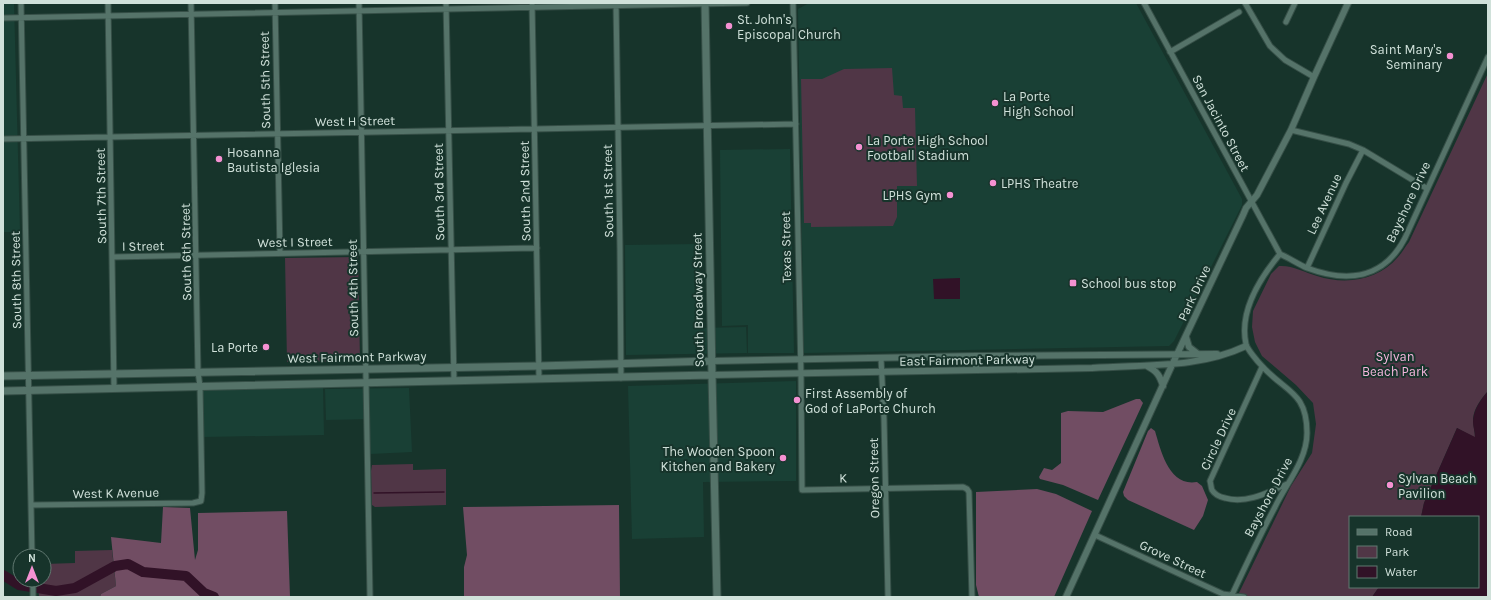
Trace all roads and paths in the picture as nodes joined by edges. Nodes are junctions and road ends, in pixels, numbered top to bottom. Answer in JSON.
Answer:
{"nodes":[{"id":1,"x":22,"y":3,"type":"edge"},
{"id":2,"x":108,"y":3,"type":"edge"},
{"id":3,"x":191,"y":3,"type":"edge"},
{"id":4,"x":275,"y":3,"type":"edge"},
{"id":5,"x":359,"y":3,"type":"edge"},
{"id":6,"x":446,"y":3,"type":"edge"},
{"id":7,"x":746,"y":3,"type":"edge"},
{"id":8,"x":793,"y":3,"type":"edge"},
{"id":9,"x":1144,"y":3,"type":"edge"},
{"id":10,"x":1245,"y":3,"type":"edge"},
{"id":11,"x":1295,"y":3,"type":"edge"},
{"id":12,"x":1348,"y":3,"type":"edge"},
{"id":13,"x":616,"y":4,"type":"edge"},
{"id":14,"x":705,"y":4,"type":"edge"},
{"id":15,"x":532,"y":5,"type":"edge"},
{"id":16,"x":446,"y":9,"type":"junction"},
{"id":17,"x":359,"y":11,"type":"junction"},
{"id":18,"x":1239,"y":12,"type":"dead end"},
{"id":19,"x":275,"y":13,"type":"junction"},
{"id":20,"x":191,"y":14,"type":"junction"},
{"id":21,"x":109,"y":16,"type":"junction"},
{"id":22,"x":3,"y":18,"type":"edge"},
{"id":23,"x":22,"y":18,"type":"junction"},
{"id":24,"x":1286,"y":22,"type":"dead end"},
{"id":25,"x":1170,"y":52,"type":"junction"},
{"id":26,"x":1488,"y":56,"type":"edge"},
{"id":27,"x":1314,"y":77,"type":"junction"},
{"id":28,"x":796,"y":124,"type":"junction"},
{"id":29,"x":707,"y":126,"type":"junction"},
{"id":30,"x":618,"y":127,"type":"junction"},
{"id":31,"x":535,"y":128,"type":"junction"},
{"id":32,"x":1291,"y":130,"type":"junction"},
{"id":33,"x":449,"y":131,"type":"junction"},
{"id":34,"x":362,"y":132,"type":"junction"},
{"id":35,"x":277,"y":134,"type":"junction"},
{"id":36,"x":195,"y":135,"type":"junction"},
{"id":37,"x":111,"y":137,"type":"junction"},
{"id":38,"x":25,"y":138,"type":"junction"},
{"id":39,"x":3,"y":139,"type":"edge"},
{"id":40,"x":1363,"y":150,"type":"junction"},
{"id":41,"x":1426,"y":188,"type":"junction"},
{"id":42,"x":1252,"y":203,"type":"junction"},
{"id":43,"x":537,"y":248,"type":"junction"},
{"id":44,"x":452,"y":249,"type":"junction"},
{"id":45,"x":363,"y":251,"type":"junction"},
{"id":46,"x":280,"y":253,"type":"junction"},
{"id":47,"x":1280,"y":254,"type":"junction"},
{"id":48,"x":197,"y":256,"type":"junction"},
{"id":49,"x":113,"y":257,"type":"junction"},
{"id":50,"x":1307,"y":268,"type":"junction"},
{"id":51,"x":1186,"y":337,"type":"junction"},
{"id":52,"x":1246,"y":346,"type":"junction"},
{"id":53,"x":1178,"y":353,"type":"junction"},
{"id":54,"x":1198,"y":354,"type":"junction"},
{"id":55,"x":1222,"y":354,"type":"junction"},
{"id":56,"x":976,"y":356,"type":"junction"},
{"id":57,"x":881,"y":358,"type":"junction"},
{"id":58,"x":800,"y":359,"type":"junction"},
{"id":59,"x":712,"y":361,"type":"junction"},
{"id":60,"x":663,"y":362,"type":"junction"},
{"id":61,"x":622,"y":363,"type":"junction"},
{"id":62,"x":1172,"y":364,"type":"junction"},
{"id":63,"x":1145,"y":365,"type":"junction"},
{"id":64,"x":539,"y":366,"type":"junction"},
{"id":65,"x":454,"y":367,"type":"junction"},
{"id":66,"x":1262,"y":367,"type":"junction"},
{"id":67,"x":366,"y":369,"type":"junction"},
{"id":68,"x":282,"y":370,"type":"junction"},
{"id":69,"x":976,"y":370,"type":"junction"},
{"id":70,"x":198,"y":372,"type":"junction"},
{"id":71,"x":882,"y":372,"type":"junction"},
{"id":72,"x":114,"y":374,"type":"junction"},
{"id":73,"x":801,"y":374,"type":"junction"},
{"id":74,"x":712,"y":375,"type":"junction"},
{"id":75,"x":3,"y":376,"type":"edge"},
{"id":76,"x":28,"y":376,"type":"junction"},
{"id":77,"x":664,"y":377,"type":"junction"},
{"id":78,"x":621,"y":378,"type":"junction"},
{"id":79,"x":539,"y":379,"type":"junction"},
{"id":80,"x":454,"y":381,"type":"junction"},
{"id":81,"x":366,"y":383,"type":"junction"},
{"id":82,"x":283,"y":384,"type":"junction"},
{"id":83,"x":200,"y":386,"type":"junction"},
{"id":84,"x":1163,"y":386,"type":"junction"},
{"id":85,"x":114,"y":388,"type":"junction"},
{"id":86,"x":28,"y":390,"type":"junction"},
{"id":87,"x":3,"y":391,"type":"edge"},
{"id":88,"x":1287,"y":484,"type":"junction"},
{"id":89,"x":886,"y":488,"type":"junction"},
{"id":90,"x":802,"y":490,"type":"joint"},
{"id":91,"x":201,"y":501,"type":"joint"},
{"id":92,"x":31,"y":505,"type":"junction"},
{"id":93,"x":1095,"y":535,"type":"junction"},
{"id":94,"x":32,"y":548,"type":"edge"},
{"id":95,"x":1232,"y":596,"type":"edge"},
{"id":96,"x":370,"y":597,"type":"edge"},
{"id":97,"x":717,"y":597,"type":"edge"},
{"id":98,"x":888,"y":597,"type":"edge"},
{"id":99,"x":972,"y":597,"type":"edge"},
{"id":100,"x":1066,"y":597,"type":"edge"},
{"id":101,"x":1244,"y":597,"type":"edge"}],
"edges":[{"from":1,"to":23,"type":"street","name":"South 8th Street"},
{"from":2,"to":21,"type":"street","name":"South 7th Street"},
{"from":3,"to":20,"type":"street","name":"South 6th Street"},
{"from":4,"to":19,"type":"street","name":"South 5th Street"},
{"from":5,"to":17,"type":"street","name":"South 4th Street"},
{"from":6,"to":16,"type":"street","name":"South 3rd Street"},
{"from":7,"to":14,"type":"street"},
{"from":8,"to":28,"type":"street","name":"Texas Street"},
{"from":9,"to":25,"type":"street","name":"San Jacinto Street"},
{"from":10,"to":27,"type":"street"},
{"from":11,"to":24,"type":"street"},
{"from":12,"to":27,"type":"street","name":"Park Drive"},
{"from":13,"to":14,"type":"street"},
{"from":13,"to":15,"type":"street"},
{"from":13,"to":30,"type":"street","name":"South 1st Street"},
{"from":14,"to":29,"type":"main road","name":"South Broadway Street"},
{"from":15,"to":16,"type":"street"},
{"from":15,"to":31,"type":"street","name":"South 2nd Street"},
{"from":16,"to":17,"type":"street"},
{"from":16,"to":33,"type":"street","name":"South 3rd Street"},
{"from":17,"to":19,"type":"street"},
{"from":17,"to":34,"type":"street","name":"South 4th Street"},
{"from":18,"to":25,"type":"street"},
{"from":19,"to":20,"type":"street"},
{"from":19,"to":35,"type":"street","name":"South 5th Street"},
{"from":20,"to":21,"type":"street"},
{"from":20,"to":36,"type":"street","name":"South 6th Street"},
{"from":21,"to":23,"type":"street"},
{"from":21,"to":37,"type":"street","name":"South 7th Street"},
{"from":22,"to":23,"type":"street"},
{"from":23,"to":38,"type":"street","name":"South 8th Street"},
{"from":25,"to":42,"type":"street","name":"San Jacinto Street"},
{"from":26,"to":41,"type":"street","name":"Bayshore Drive"},
{"from":27,"to":32,"type":"street","name":"Park Drive"},
{"from":28,"to":29,"type":"street","name":"West H Street"},
{"from":28,"to":58,"type":"street","name":"Texas Street"},
{"from":29,"to":30,"type":"street","name":"West H Street"},
{"from":29,"to":59,"type":"main road","name":"South Broadway Street"},
{"from":30,"to":31,"type":"street","name":"West H Street"},
{"from":30,"to":61,"type":"street","name":"South 1st Street"},
{"from":31,"to":33,"type":"street","name":"West H Street"},
{"from":31,"to":43,"type":"street","name":"South 2nd Street"},
{"from":32,"to":40,"type":"street"},
{"from":32,"to":42,"type":"street","name":"Park Drive"},
{"from":33,"to":34,"type":"street","name":"West H Street"},
{"from":33,"to":44,"type":"street","name":"South 3rd Street"},
{"from":34,"to":35,"type":"street","name":"West H Street"},
{"from":34,"to":45,"type":"street","name":"South 4th Street"},
{"from":35,"to":36,"type":"street","name":"West H Street"},
{"from":35,"to":46,"type":"street","name":"South 5th Street"},
{"from":36,"to":37,"type":"street","name":"West H Street"},
{"from":36,"to":48,"type":"street","name":"South 6th Street"},
{"from":37,"to":38,"type":"street","name":"West H Street"},
{"from":37,"to":49,"type":"street","name":"South 7th Street"},
{"from":38,"to":39,"type":"street","name":"West H Street"},
{"from":38,"to":76,"type":"street","name":"South 8th Street"},
{"from":40,"to":41,"type":"street"},
{"from":40,"to":50,"type":"street","name":"Lee Avenue"},
{"from":41,"to":50,"type":"street","name":"Bayshore Drive"},
{"from":42,"to":47,"type":"street","name":"San Jacinto Street"},
{"from":42,"to":51,"type":"street","name":"Park Drive"},
{"from":43,"to":44,"type":"street","name":"West I Street"},
{"from":43,"to":64,"type":"street","name":"South 2nd Street"},
{"from":44,"to":45,"type":"street","name":"West I Street"},
{"from":44,"to":65,"type":"street","name":"South 3rd Street"},
{"from":45,"to":46,"type":"street","name":"West I Street"},
{"from":45,"to":67,"type":"street","name":"South 4th Street"},
{"from":46,"to":48,"type":"street","name":"West I Street"},
{"from":47,"to":50,"type":"street","name":"Bayshore Drive"},
{"from":47,"to":52,"type":"street"},
{"from":48,"to":49,"type":"street","name":"I Street"},
{"from":48,"to":70,"type":"street","name":"South 6th Street"},
{"from":49,"to":72,"type":"street","name":"South 7th Street"},
{"from":51,"to":53,"type":"street","name":"Park Drive"},
{"from":51,"to":54,"type":"street"},
{"from":52,"to":55,"type":"street","name":"East Fairmont Parkway"},
{"from":52,"to":66,"type":"street","name":"Bayshore Drive"},
{"from":53,"to":54,"type":"street","name":"East Fairmont Parkway"},
{"from":53,"to":56,"type":"street","name":"East Fairmont Parkway"},
{"from":53,"to":62,"type":"street","name":"Park Drive"},
{"from":54,"to":55,"type":"street","name":"East Fairmont Parkway"},
{"from":55,"to":62,"type":"street","name":"East Fairmont Parkway"},
{"from":56,"to":57,"type":"street","name":"East Fairmont Parkway"},
{"from":56,"to":69,"type":"street"},
{"from":57,"to":58,"type":"street","name":"East Fairmont Parkway"},
{"from":57,"to":71,"type":"street","name":"Oregon Street"},
{"from":58,"to":59,"type":"street","name":"East Fairmont Parkway"},
{"from":58,"to":73,"type":"street","name":"Texas Street"},
{"from":59,"to":60,"type":"main road","name":"West Fairmont Parkway"},
{"from":59,"to":74,"type":"main road","name":"South Broadway Street"},
{"from":60,"to":61,"type":"main road","name":"West Fairmont Parkway"},
{"from":60,"to":77,"type":"main road"},
{"from":61,"to":64,"type":"main road","name":"West Fairmont Parkway"},
{"from":61,"to":78,"type":"street","name":"South 1st Street"},
{"from":62,"to":63,"type":"street","name":"East Fairmont Parkway"},
{"from":62,"to":84,"type":"street","name":"Park Drive"},
{"from":63,"to":69,"type":"street","name":"East Fairmont Parkway"},
{"from":63,"to":84,"type":"street"},
{"from":64,"to":65,"type":"main road","name":"West Fairmont Parkway"},
{"from":64,"to":79,"type":"street","name":"South 2nd Street"},
{"from":65,"to":67,"type":"main road","name":"West Fairmont Parkway"},
{"from":65,"to":80,"type":"street","name":"South 3rd Street"},
{"from":66,"to":88,"type":"street","name":"Bayshore Drive"},
{"from":66,"to":88,"type":"street","name":"Circle Drive"},
{"from":67,"to":68,"type":"main road","name":"West Fairmont Parkway"},
{"from":67,"to":81,"type":"street","name":"South 4th Street"},
{"from":68,"to":70,"type":"main road","name":"West Fairmont Parkway"},
{"from":68,"to":82,"type":"main road"},
{"from":69,"to":71,"type":"street","name":"East Fairmont Parkway"},
{"from":70,"to":72,"type":"main road","name":"West Fairmont Parkway"},
{"from":70,"to":83,"type":"street","name":"South 6th Street"},
{"from":71,"to":73,"type":"street","name":"East Fairmont Parkway"},
{"from":71,"to":89,"type":"street","name":"Oregon Street"},
{"from":72,"to":76,"type":"main road","name":"West Fairmont Parkway"},
{"from":72,"to":85,"type":"street","name":"South 7th Street"},
{"from":73,"to":74,"type":"street","name":"East Fairmont Parkway"},
{"from":73,"to":90,"type":"street","name":"Texas Street"},
{"from":74,"to":77,"type":"main road","name":"West Fairmont Parkway"},
{"from":74,"to":97,"type":"main road","name":"South Broadway Street"},
{"from":75,"to":76,"type":"main road","name":"West Fairmont Parkway"},
{"from":76,"to":86,"type":"street","name":"South 8th Street"},
{"from":77,"to":78,"type":"main road","name":"West Fairmont Parkway"},
{"from":78,"to":79,"type":"main road","name":"West Fairmont Parkway"},
{"from":79,"to":80,"type":"main road","name":"West Fairmont Parkway"},
{"from":80,"to":81,"type":"main road","name":"West Fairmont Parkway"},
{"from":81,"to":82,"type":"main road","name":"West Fairmont Parkway"},
{"from":81,"to":96,"type":"street","name":"South 4th Street"},
{"from":82,"to":83,"type":"main road","name":"West Fairmont Parkway"},
{"from":83,"to":85,"type":"main road","name":"West Fairmont Parkway"},
{"from":83,"to":91,"type":"street","name":"South 6th Street"},
{"from":84,"to":93,"type":"street","name":"Park Drive"},
{"from":85,"to":86,"type":"main road","name":"West Fairmont Parkway"},
{"from":86,"to":87,"type":"main road","name":"West Fairmont Parkway"},
{"from":86,"to":92,"type":"street","name":"South 8th Street"},
{"from":88,"to":95,"type":"street","name":"Bayshore Drive"},
{"from":89,"to":90,"type":"street","name":"K"},
{"from":89,"to":98,"type":"street","name":"Oregon Street"},
{"from":89,"to":99,"type":"street"},
{"from":91,"to":92,"type":"street","name":"West K Avenue"},
{"from":92,"to":94,"type":"street","name":"South 8th Street"},
{"from":93,"to":95,"type":"street","name":"Grove Street"},
{"from":93,"to":100,"type":"street","name":"Park Drive"},
{"from":95,"to":101,"type":"street","name":"Grove Street"}]}
